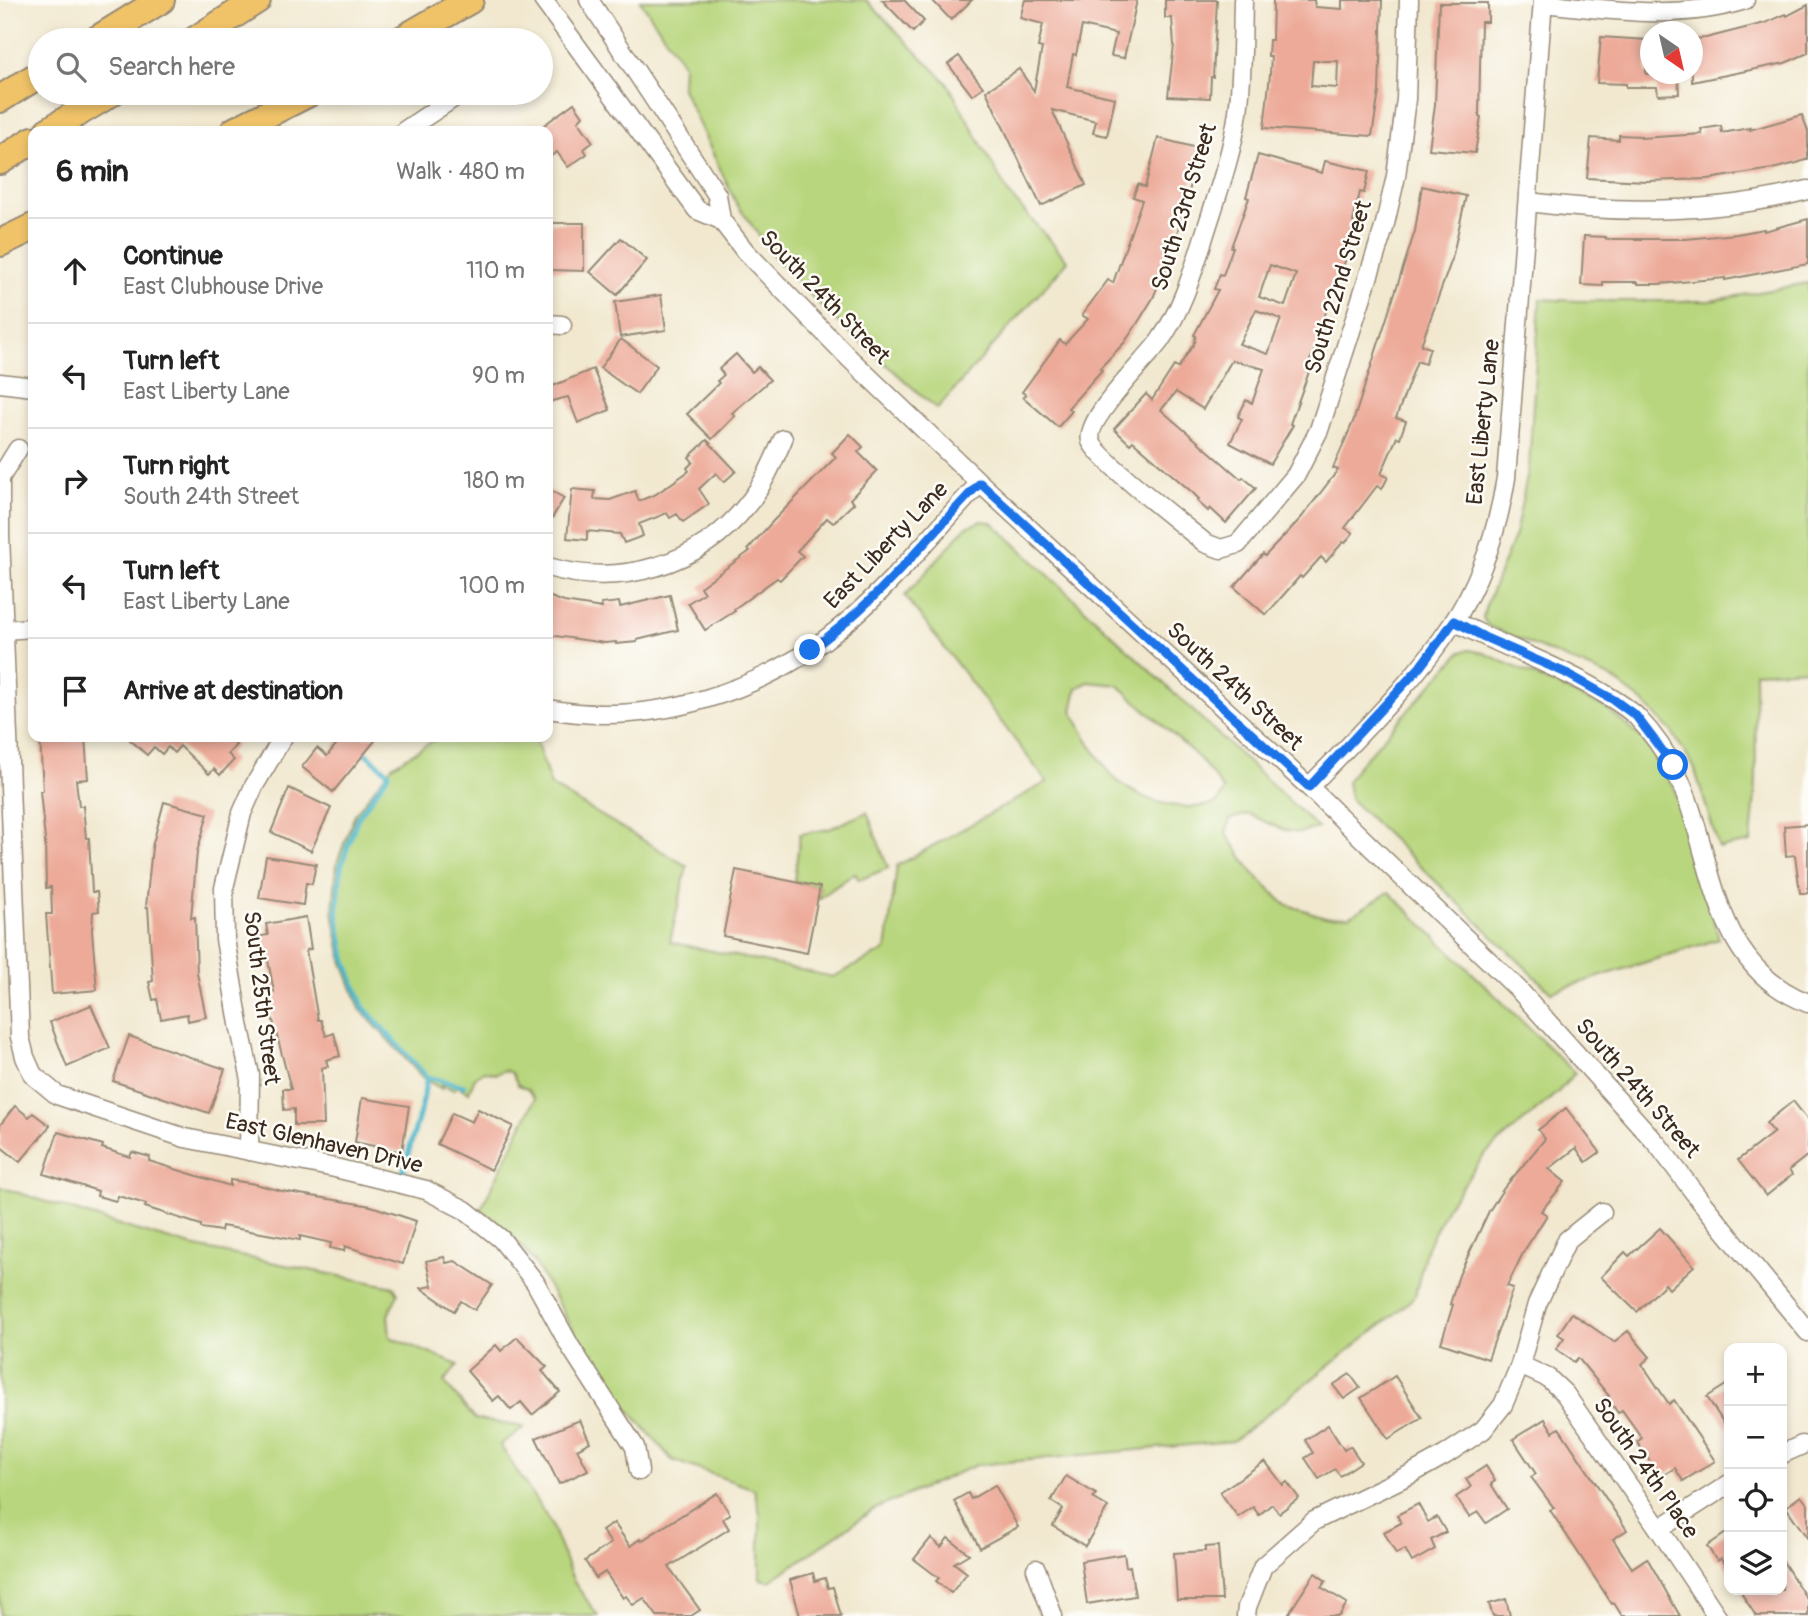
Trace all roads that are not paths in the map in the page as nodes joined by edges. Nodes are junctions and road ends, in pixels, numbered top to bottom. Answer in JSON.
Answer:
{"nodes":[{"id":1,"x":161,"y":0,"type":"edge"},
{"id":2,"x":257,"y":0,"type":"edge"},
{"id":3,"x":470,"y":0,"type":"edge"},
{"id":4,"x":543,"y":0,"type":"edge"},
{"id":5,"x":589,"y":0,"type":"edge"},
{"id":6,"x":1242,"y":0,"type":"edge"},
{"id":7,"x":1409,"y":0,"type":"edge"},
{"id":8,"x":1745,"y":0,"type":"edge"},
{"id":9,"x":1543,"y":1,"type":"edge"},
{"id":10,"x":116,"y":28,"type":"edge"},
{"id":11,"x":214,"y":28,"type":"edge"},
{"id":12,"x":422,"y":28,"type":"edge"},
{"id":13,"x":28,"y":82,"type":"edge"},
{"id":14,"x":0,"y":99,"type":"edge"},
{"id":15,"x":91,"y":105,"type":"edge"},
{"id":16,"x":285,"y":105,"type":"edge"},
{"id":17,"x":443,"y":105,"type":"edge"},
{"id":18,"x":56,"y":126,"type":"edge"},
{"id":19,"x":244,"y":126,"type":"edge"},
{"id":20,"x":412,"y":126,"type":"edge"},
{"id":21,"x":28,"y":143,"type":"edge"},
{"id":22,"x":0,"y":161,"type":"edge"},
{"id":23,"x":1808,"y":190,"type":"edge"},
{"id":24,"x":1528,"y":202,"type":"junction"},
{"id":25,"x":721,"y":220,"type":"junction"},
{"id":26,"x":28,"y":229,"type":"edge"},
{"id":27,"x":0,"y":243,"type":"edge"},
{"id":28,"x":0,"y":383,"type":"edge"},
{"id":29,"x":28,"y":386,"type":"edge"},
{"id":30,"x":783,"y":439,"type":"dead end"},
{"id":31,"x":18,"y":449,"type":"dead end"},
{"id":32,"x":980,"y":483,"type":"junction"},
{"id":33,"x":1221,"y":549,"type":"joint"},
{"id":34,"x":553,"y":568,"type":"edge"},
{"id":35,"x":1454,"y":621,"type":"junction"},
{"id":36,"x":28,"y":628,"type":"edge"},
{"id":37,"x":3,"y":630,"type":"junction"},
{"id":38,"x":553,"y":709,"type":"edge"},
{"id":39,"x":277,"y":742,"type":"edge"},
{"id":40,"x":1309,"y":787,"type":"junction"},
{"id":41,"x":1808,"y":1003,"type":"edge"},
{"id":42,"x":249,"y":1151,"type":"junction"},
{"id":43,"x":1602,"y":1212,"type":"dead end"},
{"id":44,"x":1808,"y":1332,"type":"edge"},
{"id":45,"x":1520,"y":1365,"type":"junction"},
{"id":46,"x":1802,"y":1445,"type":"dead end"},
{"id":47,"x":1787,"y":1452,"type":"edge"},
{"id":48,"x":639,"y":1471,"type":"dead end"},
{"id":49,"x":1724,"y":1487,"type":"edge"},
{"id":50,"x":1659,"y":1529,"type":"junction"},
{"id":51,"x":1035,"y":1569,"type":"dead end"},
{"id":52,"x":1053,"y":1616,"type":"edge"},
{"id":53,"x":1246,"y":1616,"type":"edge"},
{"id":54,"x":1717,"y":1616,"type":"edge"}],
"edges":[{"from":1,"to":10,"type":"highway"},
{"from":2,"to":11,"type":"highway"},
{"from":3,"to":12,"type":"highway"},
{"from":4,"to":25,"type":"street","name":"South 24th Street"},
{"from":5,"to":25,"type":"street","name":"South 24th Street"},
{"from":6,"to":33,"type":"street","name":"South 23rd Street"},
{"from":7,"to":33,"type":"street","name":"South 22nd Street"},
{"from":8,"to":9,"type":"street"},
{"from":9,"to":24,"type":"street","name":"East Liberty Lane"},
{"from":13,"to":14,"type":"highway"},
{"from":15,"to":18,"type":"highway"},
{"from":16,"to":19,"type":"highway"},
{"from":17,"to":20,"type":"street"},
{"from":21,"to":22,"type":"highway"},
{"from":23,"to":24,"type":"street"},
{"from":24,"to":35,"type":"street","name":"East Liberty Lane"},
{"from":25,"to":32,"type":"street","name":"South 24th Street"},
{"from":26,"to":27,"type":"highway"},
{"from":28,"to":29,"type":"street"},
{"from":30,"to":34,"type":"street"},
{"from":31,"to":37,"type":"street"},
{"from":32,"to":38,"type":"street","name":"East Liberty Lane"},
{"from":32,"to":40,"type":"street","name":"South 24th Street"},
{"from":35,"to":40,"type":"street","name":"East Liberty Lane"},
{"from":35,"to":41,"type":"street"},
{"from":36,"to":37,"type":"street"},
{"from":37,"to":42,"type":"street","name":"East Glenhaven Drive"},
{"from":39,"to":42,"type":"street","name":"South 25th Street"},
{"from":40,"to":44,"type":"street","name":"South 24th Street"},
{"from":42,"to":48,"type":"street","name":"East Glenhaven Drive"},
{"from":43,"to":45,"type":"street"},
{"from":45,"to":50,"type":"street","name":"South 24th Place"},
{"from":45,"to":53,"type":"street"},
{"from":46,"to":47,"type":"street"},
{"from":49,"to":50,"type":"street"},
{"from":50,"to":54,"type":"street","name":"South 24th Place"},
{"from":51,"to":52,"type":"street"}]}
